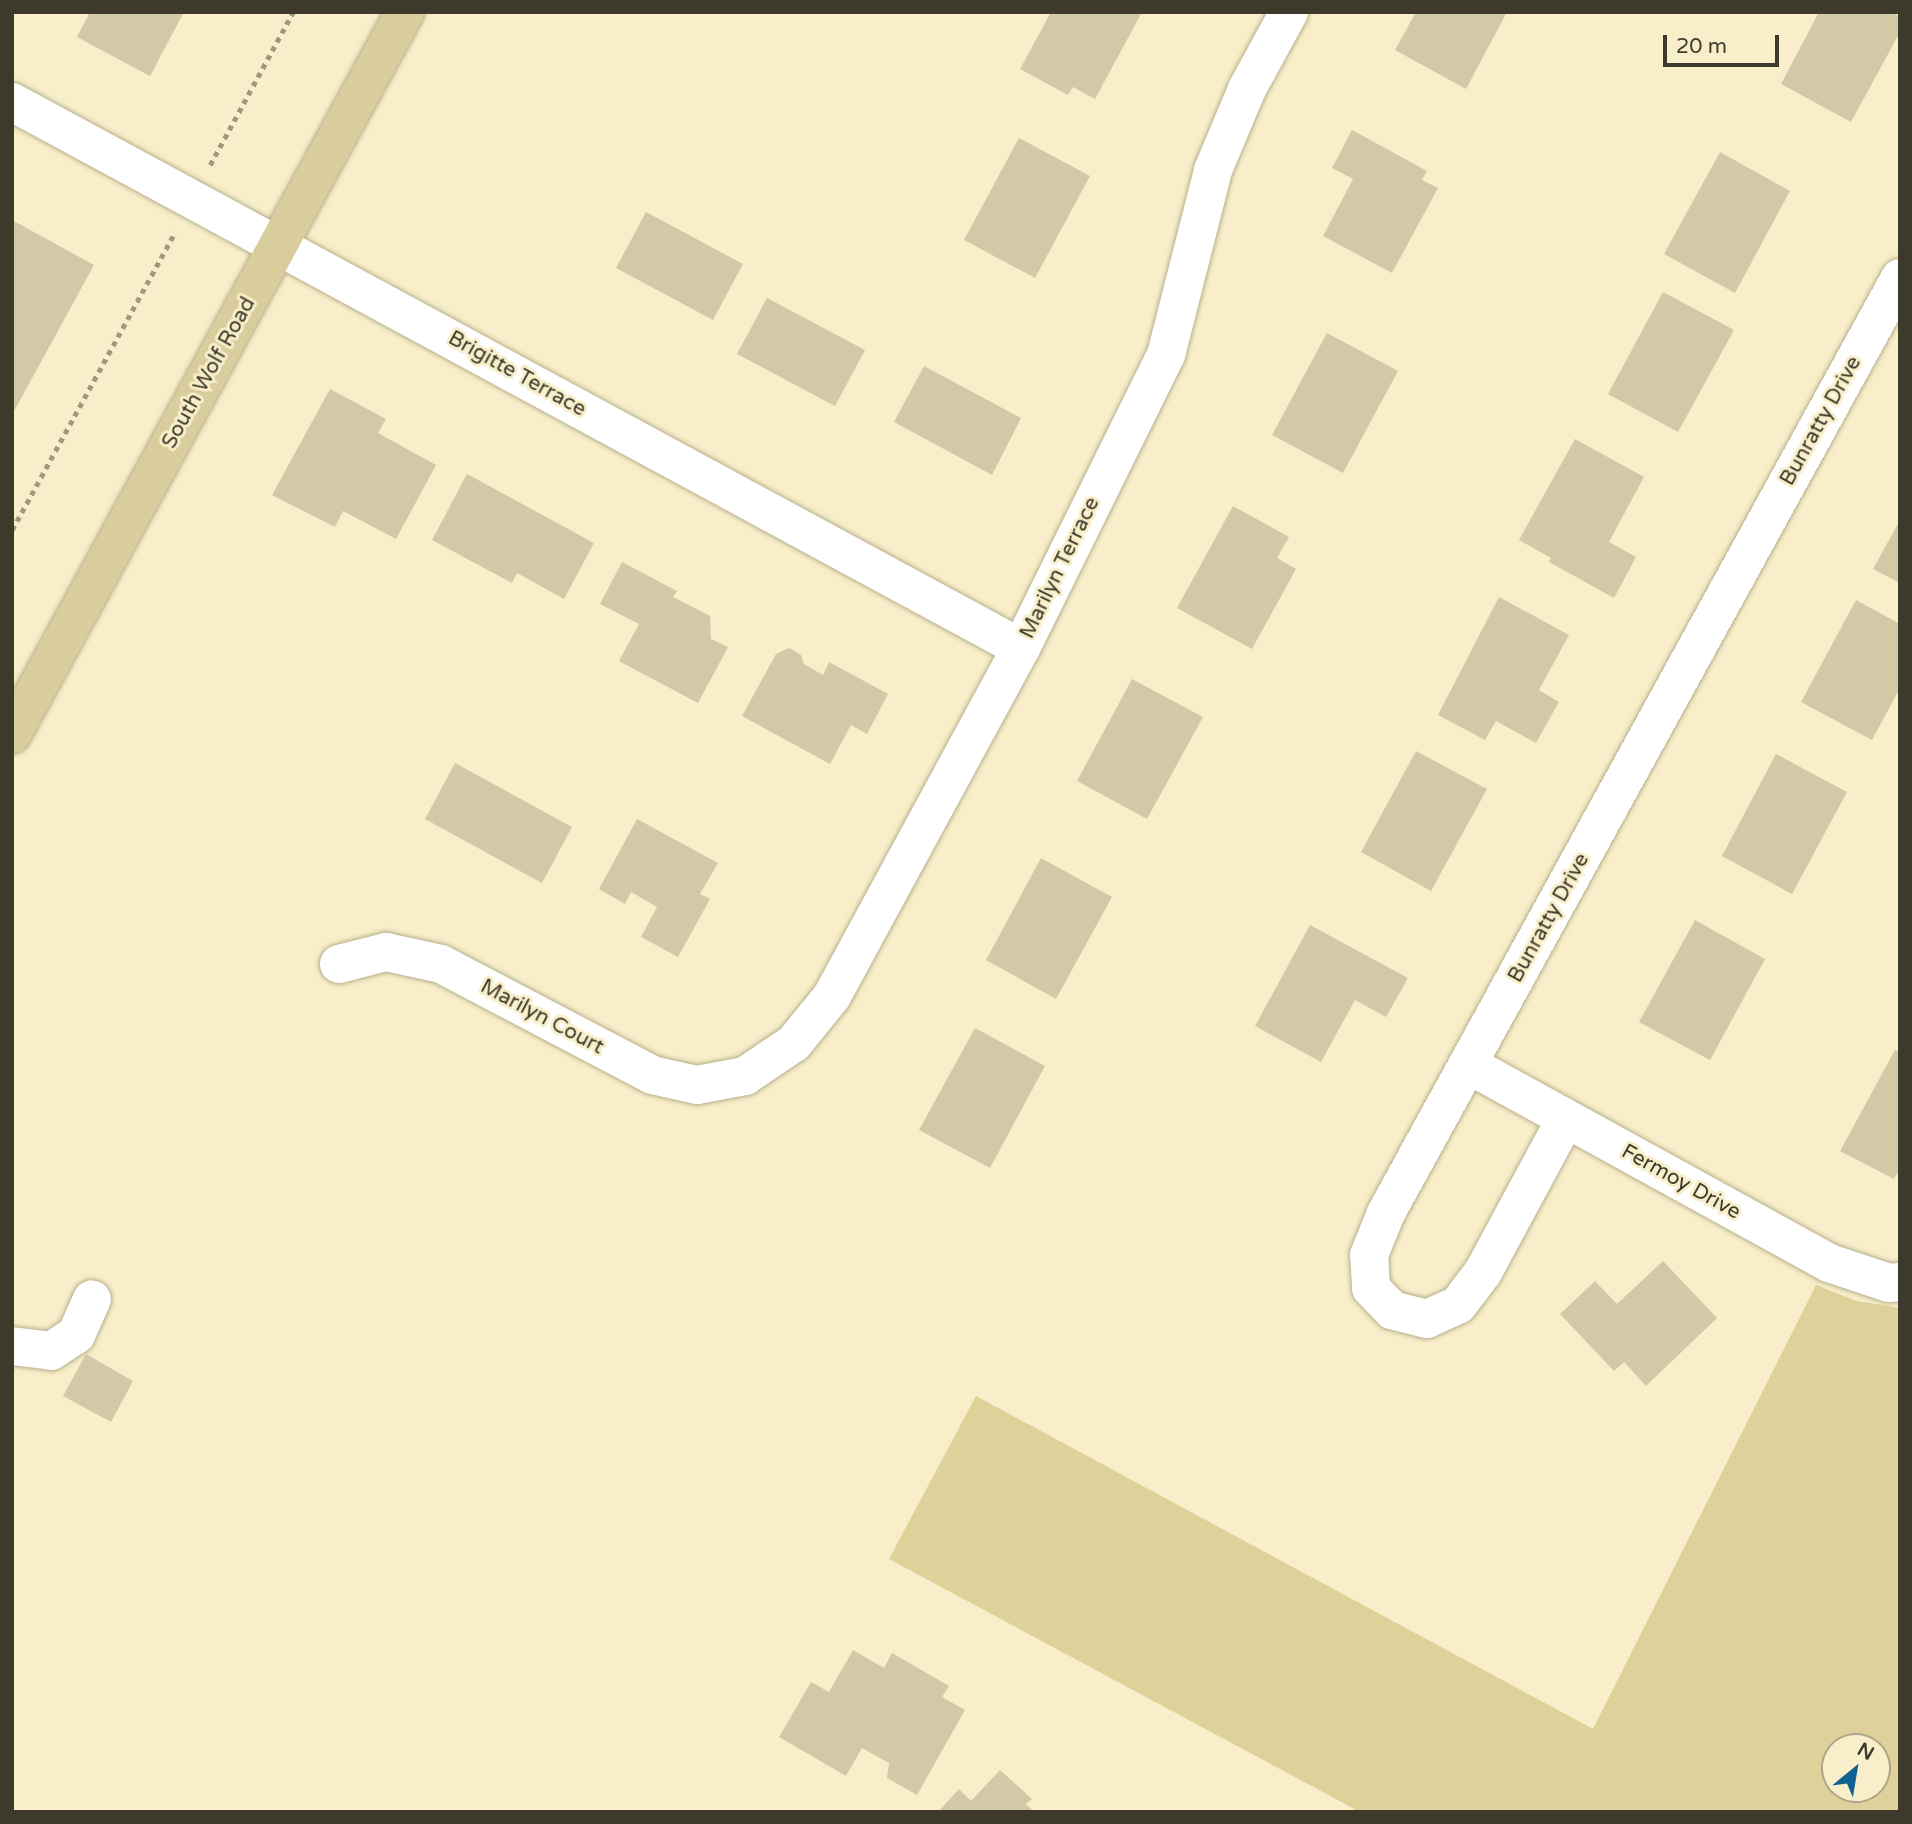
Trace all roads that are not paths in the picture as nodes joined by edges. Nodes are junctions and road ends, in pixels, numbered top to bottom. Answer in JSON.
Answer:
{"nodes":[{"id":1,"x":405,"y":12,"type":"edge"},
{"id":2,"x":1289,"y":12,"type":"edge"},
{"id":3,"x":12,"y":102,"type":"edge"},
{"id":4,"x":279,"y":245,"type":"junction"},
{"id":5,"x":1900,"y":278,"type":"edge"},
{"id":6,"x":1021,"y":648,"type":"junction"},
{"id":7,"x":12,"y":734,"type":"edge"},
{"id":8,"x":339,"y":964,"type":"dead end"},
{"id":9,"x":1469,"y":1065,"type":"junction"},
{"id":10,"x":745,"y":1076,"type":"joint"},
{"id":11,"x":1565,"y":1120,"type":"junction"},
{"id":12,"x":1900,"y":1282,"type":"edge"},
{"id":13,"x":92,"y":1299,"type":"dead end"},
{"id":14,"x":12,"y":1346,"type":"edge"}],
"edges":[{"from":1,"to":4,"type":"main road","name":"South Wolf Road"},
{"from":2,"to":6,"type":"street","name":"Marilyn Terrace"},
{"from":3,"to":4,"type":"street","name":"Brigitte Terrace"},
{"from":4,"to":6,"type":"street","name":"Brigitte Terrace"},
{"from":4,"to":7,"type":"main road","name":"South Wolf Road"},
{"from":5,"to":9,"type":"street","name":"Bunratty Drive"},
{"from":6,"to":10,"type":"street","name":"Marilyn Terrace"},
{"from":8,"to":10,"type":"street","name":"Marilyn Court"},
{"from":9,"to":11,"type":"street","name":"Fermoy Drive"},
{"from":9,"to":11,"type":"street","name":"Bunratty Drive"},
{"from":11,"to":12,"type":"street","name":"Fermoy Drive"},
{"from":13,"to":14,"type":"street"}]}
